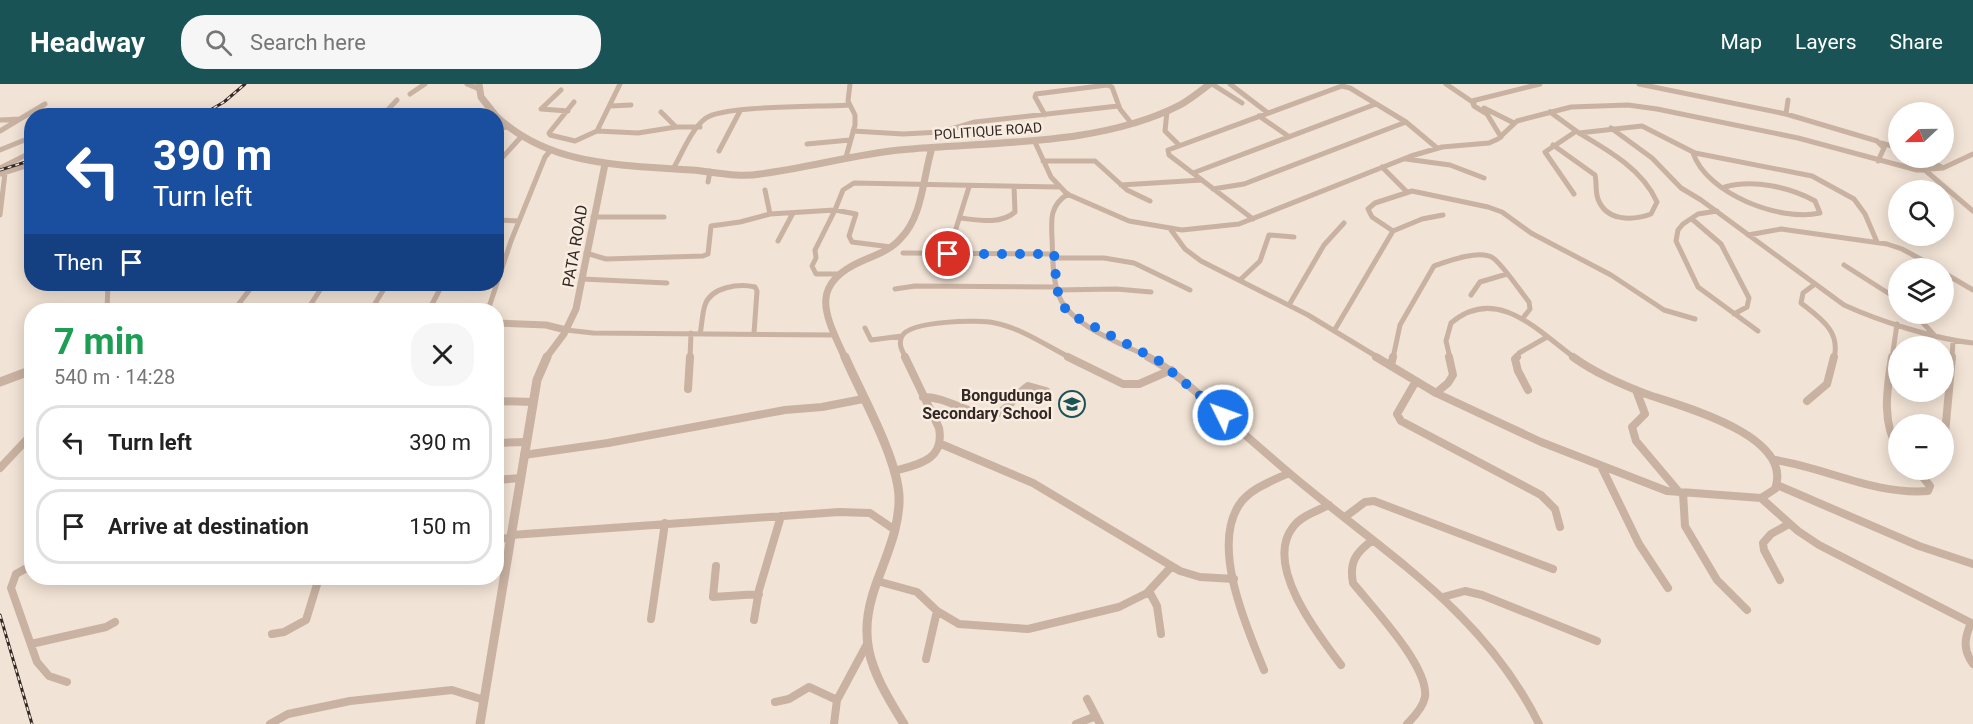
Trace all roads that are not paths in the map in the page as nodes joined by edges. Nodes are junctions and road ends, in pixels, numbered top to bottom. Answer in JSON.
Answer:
{"nodes":[{"id":1,"x":425,"y":84,"type":"edge"},
{"id":2,"x":467,"y":84,"type":"edge"},
{"id":3,"x":620,"y":84,"type":"edge"},
{"id":4,"x":850,"y":84,"type":"edge"},
{"id":5,"x":1211,"y":84,"type":"edge"},
{"id":6,"x":1230,"y":84,"type":"edge"},
{"id":7,"x":1446,"y":84,"type":"edge"},
{"id":8,"x":1540,"y":84,"type":"edge"},
{"id":9,"x":1639,"y":84,"type":"edge"},
{"id":10,"x":479,"y":87,"type":"edge"},
{"id":11,"x":561,"y":90,"type":"dead end"},
{"id":12,"x":410,"y":94,"type":"dead end"},
{"id":13,"x":397,"y":100,"type":"dead end"},
{"id":14,"x":1788,"y":100,"type":"dead end"},
{"id":15,"x":1472,"y":101,"type":"junction"},
{"id":16,"x":574,"y":102,"type":"dead end"},
{"id":17,"x":1242,"y":103,"type":"dead end"},
{"id":18,"x":45,"y":104,"type":"dead end"},
{"id":19,"x":1376,"y":104,"type":"junction"},
{"id":20,"x":631,"y":105,"type":"dead end"},
{"id":21,"x":849,"y":105,"type":"junction"},
{"id":22,"x":611,"y":106,"type":"junction"},
{"id":23,"x":1118,"y":106,"type":"junction"},
{"id":24,"x":39,"y":108,"type":"edge"},
{"id":25,"x":390,"y":108,"type":"edge"},
{"id":26,"x":490,"y":108,"type":"edge"},
{"id":27,"x":568,"y":111,"type":"junction"},
{"id":28,"x":740,"y":111,"type":"junction"},
{"id":29,"x":1167,"y":111,"type":"junction"},
{"id":30,"x":661,"y":112,"type":"dead end"},
{"id":31,"x":1550,"y":112,"type":"junction"},
{"id":32,"x":1268,"y":113,"type":"junction"},
{"id":33,"x":1786,"y":114,"type":"junction"},
{"id":34,"x":1045,"y":115,"type":"junction"},
{"id":35,"x":1259,"y":116,"type":"junction"},
{"id":36,"x":23,"y":119,"type":"joint"},
{"id":37,"x":0,"y":120,"type":"edge"},
{"id":38,"x":1406,"y":122,"type":"junction"},
{"id":39,"x":1514,"y":123,"type":"junction"},
{"id":40,"x":504,"y":124,"type":"edge"},
{"id":41,"x":1132,"y":124,"type":"junction"},
{"id":42,"x":507,"y":127,"type":"junction"},
{"id":43,"x":676,"y":127,"type":"junction"},
{"id":44,"x":700,"y":127,"type":"junction"},
{"id":45,"x":504,"y":128,"type":"edge"},
{"id":46,"x":1611,"y":128,"type":"junction"},
{"id":47,"x":0,"y":131,"type":"edge"},
{"id":48,"x":597,"y":131,"type":"junction"},
{"id":49,"x":853,"y":131,"type":"junction"},
{"id":50,"x":1577,"y":133,"type":"junction"},
{"id":51,"x":1288,"y":136,"type":"junction"},
{"id":52,"x":521,"y":137,"type":"junction"},
{"id":53,"x":1501,"y":137,"type":"junction"},
{"id":54,"x":24,"y":140,"type":"edge"},
{"id":55,"x":850,"y":140,"type":"junction"},
{"id":56,"x":1034,"y":140,"type":"junction"},
{"id":57,"x":1880,"y":143,"type":"junction"},
{"id":58,"x":807,"y":144,"type":"dead end"},
{"id":59,"x":1179,"y":145,"type":"junction"},
{"id":60,"x":1553,"y":145,"type":"junction"},
{"id":61,"x":1888,"y":145,"type":"edge"},
{"id":62,"x":932,"y":148,"type":"junction"},
{"id":63,"x":1437,"y":148,"type":"junction"},
{"id":64,"x":0,"y":150,"type":"edge"},
{"id":65,"x":551,"y":150,"type":"junction"},
{"id":66,"x":719,"y":151,"type":"dead end"},
{"id":67,"x":1693,"y":153,"type":"junction"},
{"id":68,"x":1973,"y":154,"type":"edge"},
{"id":69,"x":504,"y":156,"type":"edge"},
{"id":70,"x":24,"y":157,"type":"edge"},
{"id":71,"x":846,"y":157,"type":"junction"},
{"id":72,"x":1404,"y":159,"type":"junction"},
{"id":73,"x":1043,"y":161,"type":"junction"},
{"id":74,"x":1878,"y":161,"type":"junction"},
{"id":75,"x":1954,"y":163,"type":"edge"},
{"id":76,"x":605,"y":164,"type":"junction"},
{"id":77,"x":24,"y":166,"type":"edge"},
{"id":78,"x":1382,"y":166,"type":"junction"},
{"id":79,"x":1943,"y":168,"type":"edge"},
{"id":80,"x":673,"y":169,"type":"junction"},
{"id":81,"x":710,"y":171,"type":"junction"},
{"id":82,"x":1926,"y":171,"type":"junction"},
{"id":83,"x":2,"y":172,"type":"edge"},
{"id":84,"x":1193,"y":173,"type":"junction"},
{"id":85,"x":1484,"y":178,"type":"dead end"},
{"id":86,"x":1202,"y":180,"type":"junction"},
{"id":87,"x":708,"y":182,"type":"dead end"},
{"id":88,"x":1121,"y":185,"type":"junction"},
{"id":89,"x":922,"y":186,"type":"junction"},
{"id":90,"x":969,"y":187,"type":"junction"},
{"id":91,"x":1014,"y":187,"type":"junction"},
{"id":92,"x":1059,"y":187,"type":"junction"},
{"id":93,"x":1725,"y":187,"type":"junction"},
{"id":94,"x":1213,"y":189,"type":"junction"},
{"id":95,"x":765,"y":190,"type":"dead end"},
{"id":96,"x":1407,"y":192,"type":"junction"},
{"id":97,"x":1068,"y":194,"type":"junction"},
{"id":98,"x":1574,"y":194,"type":"dead end"},
{"id":99,"x":1150,"y":201,"type":"dead end"},
{"id":100,"x":835,"y":210,"type":"junction"},
{"id":101,"x":1717,"y":211,"type":"junction"},
{"id":102,"x":1973,"y":211,"type":"edge"},
{"id":103,"x":793,"y":213,"type":"junction"},
{"id":104,"x":770,"y":214,"type":"junction"},
{"id":105,"x":0,"y":215,"type":"edge"},
{"id":106,"x":1443,"y":216,"type":"dead end"},
{"id":107,"x":593,"y":217,"type":"junction"},
{"id":108,"x":664,"y":217,"type":"dead end"},
{"id":109,"x":960,"y":218,"type":"junction"},
{"id":110,"x":1253,"y":219,"type":"junction"},
{"id":111,"x":1692,"y":219,"type":"junction"},
{"id":112,"x":504,"y":220,"type":"edge"},
{"id":113,"x":519,"y":221,"type":"junction"},
{"id":114,"x":1344,"y":223,"type":"dead end"},
{"id":115,"x":1171,"y":230,"type":"junction"},
{"id":116,"x":1393,"y":231,"type":"junction"},
{"id":117,"x":1749,"y":235,"type":"junction"},
{"id":118,"x":1294,"y":237,"type":"dead end"},
{"id":119,"x":778,"y":241,"type":"dead end"},
{"id":120,"x":1877,"y":242,"type":"junction"},
{"id":121,"x":891,"y":247,"type":"junction"},
{"id":122,"x":586,"y":252,"type":"junction"},
{"id":123,"x":903,"y":253,"type":"dead end"},
{"id":124,"x":948,"y":254,"type":"junction"},
{"id":125,"x":1054,"y":256,"type":"junction"},
{"id":126,"x":1919,"y":258,"type":"edge"},
{"id":127,"x":504,"y":264,"type":"edge"},
{"id":128,"x":1844,"y":265,"type":"dead end"},
{"id":129,"x":840,"y":274,"type":"junction"},
{"id":130,"x":1507,"y":274,"type":"junction"},
{"id":131,"x":582,"y":279,"type":"junction"},
{"id":132,"x":1954,"y":279,"type":"edge"},
{"id":133,"x":1240,"y":280,"type":"junction"},
{"id":134,"x":667,"y":283,"type":"dead end"},
{"id":135,"x":1815,"y":284,"type":"junction"},
{"id":136,"x":895,"y":289,"type":"dead end"},
{"id":137,"x":1057,"y":289,"type":"junction"},
{"id":138,"x":1190,"y":290,"type":"dead end"},
{"id":139,"x":1973,"y":290,"type":"edge"},
{"id":140,"x":249,"y":291,"type":"edge"},
{"id":141,"x":1151,"y":292,"type":"dead end"},
{"id":142,"x":1888,"y":293,"type":"edge"},
{"id":143,"x":1471,"y":296,"type":"dead end"},
{"id":144,"x":239,"y":303,"type":"edge"},
{"id":145,"x":1289,"y":305,"type":"junction"},
{"id":146,"x":1734,"y":314,"type":"junction"},
{"id":147,"x":1523,"y":318,"type":"junction"},
{"id":148,"x":1695,"y":319,"type":"dead end"},
{"id":149,"x":1888,"y":321,"type":"edge"},
{"id":150,"x":504,"y":323,"type":"edge"},
{"id":151,"x":1897,"y":324,"type":"joint"},
{"id":152,"x":1924,"y":324,"type":"edge"},
{"id":153,"x":864,"y":328,"type":"dead end"},
{"id":154,"x":566,"y":330,"type":"junction"},
{"id":155,"x":1334,"y":330,"type":"junction"},
{"id":156,"x":1758,"y":331,"type":"dead end"},
{"id":157,"x":691,"y":333,"type":"junction"},
{"id":158,"x":754,"y":333,"type":"junction"},
{"id":159,"x":700,"y":334,"type":"junction"},
{"id":160,"x":835,"y":335,"type":"junction"},
{"id":161,"x":1934,"y":335,"type":"junction"},
{"id":162,"x":902,"y":336,"type":"junction"},
{"id":163,"x":1937,"y":336,"type":"edge"},
{"id":164,"x":1547,"y":337,"type":"junction"},
{"id":165,"x":1954,"y":341,"type":"edge"},
{"id":166,"x":1973,"y":343,"type":"edge"},
{"id":167,"x":1391,"y":365,"type":"junction"},
{"id":168,"x":1171,"y":370,"type":"junction"},
{"id":169,"x":24,"y":373,"type":"edge"},
{"id":170,"x":1416,"y":381,"type":"junction"},
{"id":171,"x":0,"y":382,"type":"edge"},
{"id":172,"x":688,"y":389,"type":"dead end"},
{"id":173,"x":1528,"y":390,"type":"dead end"},
{"id":174,"x":1636,"y":390,"type":"junction"},
{"id":175,"x":1046,"y":391,"type":"dead end"},
{"id":176,"x":1436,"y":393,"type":"junction"},
{"id":177,"x":923,"y":397,"type":"junction"},
{"id":178,"x":863,"y":399,"type":"junction"},
{"id":179,"x":504,"y":401,"type":"edge"},
{"id":180,"x":1807,"y":401,"type":"dead end"},
{"id":181,"x":533,"y":402,"type":"junction"},
{"id":182,"x":1888,"y":430,"type":"edge"},
{"id":183,"x":24,"y":442,"type":"edge"},
{"id":184,"x":526,"y":442,"type":"junction"},
{"id":185,"x":504,"y":443,"type":"edge"},
{"id":186,"x":941,"y":444,"type":"junction"},
{"id":187,"x":524,"y":455,"type":"junction"},
{"id":188,"x":1775,"y":460,"type":"junction"},
{"id":189,"x":1601,"y":466,"type":"junction"},
{"id":190,"x":0,"y":468,"type":"edge"},
{"id":191,"x":894,"y":471,"type":"junction"},
{"id":192,"x":1289,"y":473,"type":"junction"},
{"id":193,"x":521,"y":478,"type":"junction"},
{"id":194,"x":504,"y":479,"type":"edge"},
{"id":195,"x":1927,"y":480,"type":"edge"},
{"id":196,"x":1777,"y":485,"type":"junction"},
{"id":197,"x":1681,"y":493,"type":"junction"},
{"id":198,"x":1761,"y":498,"type":"junction"},
{"id":199,"x":1329,"y":505,"type":"junction"},
{"id":200,"x":781,"y":516,"type":"junction"},
{"id":201,"x":1345,"y":517,"type":"junction"},
{"id":202,"x":665,"y":523,"type":"junction"},
{"id":203,"x":1790,"y":524,"type":"junction"},
{"id":204,"x":1560,"y":527,"type":"dead end"},
{"id":205,"x":895,"y":530,"type":"junction"},
{"id":206,"x":511,"y":537,"type":"junction"},
{"id":207,"x":504,"y":538,"type":"edge"},
{"id":208,"x":1373,"y":540,"type":"junction"},
{"id":209,"x":1973,"y":564,"type":"edge"},
{"id":210,"x":716,"y":566,"type":"dead end"},
{"id":211,"x":1171,"y":567,"type":"junction"},
{"id":212,"x":1553,"y":569,"type":"dead end"},
{"id":213,"x":24,"y":570,"type":"edge"},
{"id":214,"x":504,"y":579,"type":"edge"},
{"id":215,"x":1234,"y":579,"type":"junction"},
{"id":216,"x":1780,"y":579,"type":"dead end"},
{"id":217,"x":877,"y":580,"type":"junction"},
{"id":218,"x":317,"y":585,"type":"edge"},
{"id":219,"x":503,"y":585,"type":"edge"},
{"id":220,"x":1668,"y":588,"type":"dead end"},
{"id":221,"x":1149,"y":591,"type":"junction"},
{"id":222,"x":759,"y":594,"type":"junction"},
{"id":223,"x":1443,"y":597,"type":"junction"},
{"id":224,"x":1747,"y":610,"type":"dead end"},
{"id":225,"x":937,"y":611,"type":"junction"},
{"id":226,"x":651,"y":619,"type":"dead end"},
{"id":227,"x":754,"y":620,"type":"dead end"},
{"id":228,"x":115,"y":622,"type":"dead end"},
{"id":229,"x":1972,"y":623,"type":"edge"},
{"id":230,"x":272,"y":634,"type":"dead end"},
{"id":231,"x":1161,"y":634,"type":"dead end"},
{"id":232,"x":1597,"y":641,"type":"dead end"},
{"id":233,"x":31,"y":644,"type":"junction"},
{"id":234,"x":866,"y":646,"type":"junction"},
{"id":235,"x":926,"y":659,"type":"dead end"},
{"id":236,"x":1973,"y":664,"type":"edge"},
{"id":237,"x":1341,"y":665,"type":"dead end"},
{"id":238,"x":1264,"y":670,"type":"dead end"},
{"id":239,"x":67,"y":682,"type":"dead end"},
{"id":240,"x":837,"y":699,"type":"junction"},
{"id":241,"x":1088,"y":699,"type":"dead end"},
{"id":242,"x":484,"y":700,"type":"junction"},
{"id":243,"x":775,"y":702,"type":"dead end"},
{"id":244,"x":1098,"y":720,"type":"edge"},
{"id":245,"x":270,"y":724,"type":"edge"},
{"id":246,"x":480,"y":724,"type":"edge"},
{"id":247,"x":834,"y":724,"type":"edge"},
{"id":248,"x":904,"y":724,"type":"edge"},
{"id":249,"x":1076,"y":724,"type":"edge"},
{"id":250,"x":1407,"y":724,"type":"edge"},
{"id":251,"x":1539,"y":724,"type":"edge"}],
"edges":[{"from":1,"to":12,"type":"street"},
{"from":2,"to":10,"type":"street"},
{"from":3,"to":22,"type":"street"},
{"from":4,"to":21,"type":"street"},
{"from":5,"to":17,"type":"street"},
{"from":5,"to":29,"type":"street","name":"POLITIQUE ROAD"},
{"from":6,"to":32,"type":"street"},
{"from":7,"to":15,"type":"street"},
{"from":8,"to":15,"type":"street"},
{"from":9,"to":33,"type":"street"},
{"from":10,"to":26,"type":"street","name":"POLITIQUE ROAD"},
{"from":11,"to":27,"type":"street"},
{"from":13,"to":25,"type":"street"},
{"from":14,"to":33,"type":"street"},
{"from":15,"to":39,"type":"street"},
{"from":15,"to":53,"type":"street"},
{"from":16,"to":27,"type":"street"},
{"from":18,"to":24,"type":"street"},
{"from":19,"to":32,"type":"street"},
{"from":19,"to":38,"type":"street"},
{"from":19,"to":51,"type":"street"},
{"from":20,"to":22,"type":"street"},
{"from":21,"to":28,"type":"street"},
{"from":21,"to":49,"type":"street"},
{"from":22,"to":48,"type":"street"},
{"from":23,"to":34,"type":"street"},
{"from":23,"to":34,"type":"street"},
{"from":23,"to":41,"type":"street"},
{"from":27,"to":48,"type":"street"},
{"from":28,"to":44,"type":"street"},
{"from":28,"to":66,"type":"street"},
{"from":29,"to":41,"type":"street","name":"POLITIQUE ROAD"},
{"from":29,"to":59,"type":"street"},
{"from":30,"to":43,"type":"street"},
{"from":31,"to":39,"type":"street"},
{"from":31,"to":50,"type":"street"},
{"from":31,"to":74,"type":"street"},
{"from":32,"to":35,"type":"street"},
{"from":33,"to":57,"type":"street"},
{"from":34,"to":49,"type":"street"},
{"from":35,"to":51,"type":"street"},
{"from":35,"to":59,"type":"street"},
{"from":36,"to":37,"type":"street"},
{"from":36,"to":47,"type":"street"},
{"from":38,"to":63,"type":"street"},
{"from":38,"to":94,"type":"street"},
{"from":39,"to":53,"type":"street"},
{"from":40,"to":42,"type":"street","name":"POLITIQUE ROAD"},
{"from":41,"to":56,"type":"street","name":"POLITIQUE ROAD"},
{"from":42,"to":45,"type":"street"},
{"from":42,"to":52,"type":"street","name":"POLITIQUE ROAD"},
{"from":43,"to":44,"type":"street"},
{"from":43,"to":48,"type":"street"},
{"from":44,"to":80,"type":"street"},
{"from":46,"to":50,"type":"street"},
{"from":46,"to":67,"type":"street"},
{"from":46,"to":101,"type":"street"},
{"from":49,"to":55,"type":"street"},
{"from":50,"to":60,"type":"street"},
{"from":50,"to":60,"type":"street"},
{"from":51,"to":84,"type":"street"},
{"from":52,"to":65,"type":"street","name":"POLITIQUE ROAD"},
{"from":52,"to":69,"type":"street"},
{"from":53,"to":63,"type":"street"},
{"from":54,"to":64,"type":"street"},
{"from":55,"to":58,"type":"street"},
{"from":55,"to":71,"type":"street"},
{"from":56,"to":62,"type":"street","name":"POLITIQUE ROAD"},
{"from":56,"to":73,"type":"street"},
{"from":57,"to":61,"type":"street"},
{"from":57,"to":74,"type":"street"},
{"from":59,"to":84,"type":"street"},
{"from":60,"to":98,"type":"street"},
{"from":62,"to":71,"type":"street","name":"POLITIQUE ROAD"},
{"from":62,"to":89,"type":"street"},
{"from":63,"to":72,"type":"street"},
{"from":65,"to":76,"type":"street","name":"POLITIQUE ROAD"},
{"from":65,"to":113,"type":"street"},
{"from":67,"to":93,"type":"street"},
{"from":67,"to":120,"type":"street"},
{"from":68,"to":75,"type":"street"},
{"from":70,"to":83,"type":"street"},
{"from":71,"to":81,"type":"street","name":"POLITIQUE ROAD"},
{"from":72,"to":78,"type":"street"},
{"from":72,"to":85,"type":"street"},
{"from":73,"to":88,"type":"street"},
{"from":73,"to":92,"type":"street"},
{"from":74,"to":82,"type":"street"},
{"from":76,"to":80,"type":"street","name":"POLITIQUE ROAD"},
{"from":76,"to":107,"type":"street","name":"PATA ROAD"},
{"from":77,"to":83,"type":"street"},
{"from":78,"to":96,"type":"street"},
{"from":78,"to":110,"type":"street"},
{"from":79,"to":82,"type":"street"},
{"from":80,"to":81,"type":"street","name":"POLITIQUE ROAD"},
{"from":81,"to":87,"type":"street"},
{"from":82,"to":102,"type":"street"},
{"from":83,"to":105,"type":"street"},
{"from":84,"to":86,"type":"street"},
{"from":86,"to":88,"type":"street"},
{"from":86,"to":94,"type":"street"},
{"from":88,"to":99,"type":"street"},
{"from":89,"to":90,"type":"street"},
{"from":89,"to":100,"type":"street"},
{"from":89,"to":121,"type":"street"},
{"from":90,"to":91,"type":"street"},
{"from":90,"to":109,"type":"street"},
{"from":91,"to":92,"type":"street"},
{"from":91,"to":109,"type":"street"},
{"from":92,"to":97,"type":"street"},
{"from":93,"to":93,"type":"street"},
{"from":94,"to":110,"type":"street"},
{"from":95,"to":104,"type":"street"},
{"from":96,"to":116,"type":"street"},
{"from":96,"to":148,"type":"street"},
{"from":97,"to":115,"type":"street"},
{"from":97,"to":125,"type":"street"},
{"from":100,"to":103,"type":"street"},
{"from":100,"to":121,"type":"street"},
{"from":100,"to":129,"type":"street"},
{"from":101,"to":111,"type":"street"},
{"from":101,"to":117,"type":"street"},
{"from":103,"to":104,"type":"street"},
{"from":103,"to":119,"type":"street"},
{"from":104,"to":122,"type":"street"},
{"from":106,"to":116,"type":"street"},
{"from":107,"to":108,"type":"street"},
{"from":107,"to":122,"type":"street","name":"PATA ROAD"},
{"from":109,"to":124,"type":"street"},
{"from":110,"to":115,"type":"street"},
{"from":111,"to":146,"type":"street"},
{"from":111,"to":146,"type":"street"},
{"from":112,"to":113,"type":"street"},
{"from":113,"to":127,"type":"street"},
{"from":114,"to":145,"type":"street"},
{"from":115,"to":133,"type":"street"},
{"from":116,"to":155,"type":"street"},
{"from":117,"to":120,"type":"street"},
{"from":117,"to":135,"type":"street"},
{"from":118,"to":133,"type":"street"},
{"from":120,"to":126,"type":"street"},
{"from":121,"to":129,"type":"street"},
{"from":122,"to":131,"type":"street","name":"PATA ROAD"},
{"from":123,"to":124,"type":"street"},
{"from":124,"to":125,"type":"street"},
{"from":125,"to":137,"type":"street"},
{"from":125,"to":138,"type":"street"},
{"from":128,"to":142,"type":"street"},
{"from":129,"to":160,"type":"street"},
{"from":130,"to":143,"type":"street"},
{"from":130,"to":147,"type":"street"},
{"from":130,"to":167,"type":"street"},
{"from":131,"to":134,"type":"street"},
{"from":131,"to":154,"type":"street","name":"PATA ROAD"},
{"from":132,"to":139,"type":"street"},
{"from":133,"to":145,"type":"street"},
{"from":135,"to":149,"type":"street"},
{"from":135,"to":180,"type":"street"},
{"from":136,"to":137,"type":"street"},
{"from":137,"to":141,"type":"street"},
{"from":137,"to":168,"type":"street"},
{"from":140,"to":144,"type":"street"},
{"from":145,"to":155,"type":"street"},
{"from":146,"to":156,"type":"street"},
{"from":147,"to":164,"type":"street"},
{"from":147,"to":176,"type":"street"},
{"from":150,"to":154,"type":"street"},
{"from":151,"to":161,"type":"street"},
{"from":151,"to":182,"type":"street"},
{"from":152,"to":161,"type":"street"},
{"from":153,"to":162,"type":"street"},
{"from":154,"to":157,"type":"street"},
{"from":154,"to":181,"type":"street","name":"PATA ROAD"},
{"from":155,"to":167,"type":"street"},
{"from":157,"to":159,"type":"street"},
{"from":157,"to":172,"type":"street"},
{"from":158,"to":159,"type":"street"},
{"from":158,"to":159,"type":"street"},
{"from":158,"to":160,"type":"street"},
{"from":160,"to":178,"type":"street"},
{"from":161,"to":163,"type":"street"},
{"from":162,"to":168,"type":"street"},
{"from":162,"to":177,"type":"street"},
{"from":164,"to":173,"type":"street"},
{"from":164,"to":174,"type":"street"},
{"from":165,"to":166,"type":"street"},
{"from":167,"to":170,"type":"street"},
{"from":168,"to":192,"type":"street"},
{"from":169,"to":171,"type":"street"},
{"from":170,"to":176,"type":"street"},
{"from":170,"to":204,"type":"street"},
{"from":174,"to":188,"type":"street"},
{"from":174,"to":197,"type":"street"},
{"from":175,"to":177,"type":"street"},
{"from":176,"to":189,"type":"street"},
{"from":177,"to":186,"type":"street"},
{"from":178,"to":187,"type":"street"},
{"from":178,"to":191,"type":"street"},
{"from":179,"to":181,"type":"street"},
{"from":181,"to":184,"type":"street","name":"PATA ROAD"},
{"from":183,"to":190,"type":"street"},
{"from":184,"to":185,"type":"street"},
{"from":184,"to":187,"type":"street","name":"PATA ROAD"},
{"from":186,"to":191,"type":"street"},
{"from":186,"to":211,"type":"street"},
{"from":187,"to":193,"type":"street","name":"PATA ROAD"},
{"from":188,"to":195,"type":"street"},
{"from":188,"to":196,"type":"street"},
{"from":189,"to":197,"type":"street"},
{"from":189,"to":220,"type":"street"},
{"from":191,"to":205,"type":"street"},
{"from":192,"to":199,"type":"street"},
{"from":192,"to":215,"type":"street"},
{"from":193,"to":194,"type":"street"},
{"from":193,"to":206,"type":"street","name":"PATA ROAD"},
{"from":196,"to":198,"type":"street"},
{"from":196,"to":209,"type":"street"},
{"from":197,"to":198,"type":"street"},
{"from":197,"to":224,"type":"street"},
{"from":198,"to":203,"type":"street"},
{"from":199,"to":201,"type":"street"},
{"from":199,"to":237,"type":"street"},
{"from":200,"to":202,"type":"street"},
{"from":200,"to":205,"type":"street"},
{"from":200,"to":222,"type":"street"},
{"from":201,"to":208,"type":"street"},
{"from":201,"to":212,"type":"street"},
{"from":202,"to":206,"type":"street"},
{"from":202,"to":226,"type":"street"},
{"from":203,"to":216,"type":"street"},
{"from":203,"to":229,"type":"street"},
{"from":205,"to":217,"type":"street"},
{"from":206,"to":207,"type":"street"},
{"from":206,"to":214,"type":"street","name":"PATA ROAD"},
{"from":208,"to":223,"type":"street"},
{"from":208,"to":250,"type":"street"},
{"from":210,"to":222,"type":"street"},
{"from":211,"to":215,"type":"street"},
{"from":211,"to":221,"type":"street"},
{"from":213,"to":233,"type":"street"},
{"from":215,"to":238,"type":"street"},
{"from":217,"to":225,"type":"street"},
{"from":217,"to":234,"type":"street"},
{"from":218,"to":230,"type":"street"},
{"from":219,"to":242,"type":"street","name":"PATA ROAD"},
{"from":221,"to":225,"type":"street"},
{"from":221,"to":231,"type":"street"},
{"from":222,"to":227,"type":"street"},
{"from":223,"to":232,"type":"street"},
{"from":223,"to":251,"type":"street"},
{"from":225,"to":235,"type":"street"},
{"from":228,"to":233,"type":"street"},
{"from":229,"to":236,"type":"street"},
{"from":233,"to":239,"type":"street"},
{"from":234,"to":240,"type":"street"},
{"from":234,"to":248,"type":"street"},
{"from":240,"to":243,"type":"street"},
{"from":240,"to":247,"type":"street"},
{"from":241,"to":244,"type":"street"},
{"from":242,"to":245,"type":"street"},
{"from":242,"to":246,"type":"street","name":"PATA ROAD"},
{"from":244,"to":249,"type":"street"}]}
